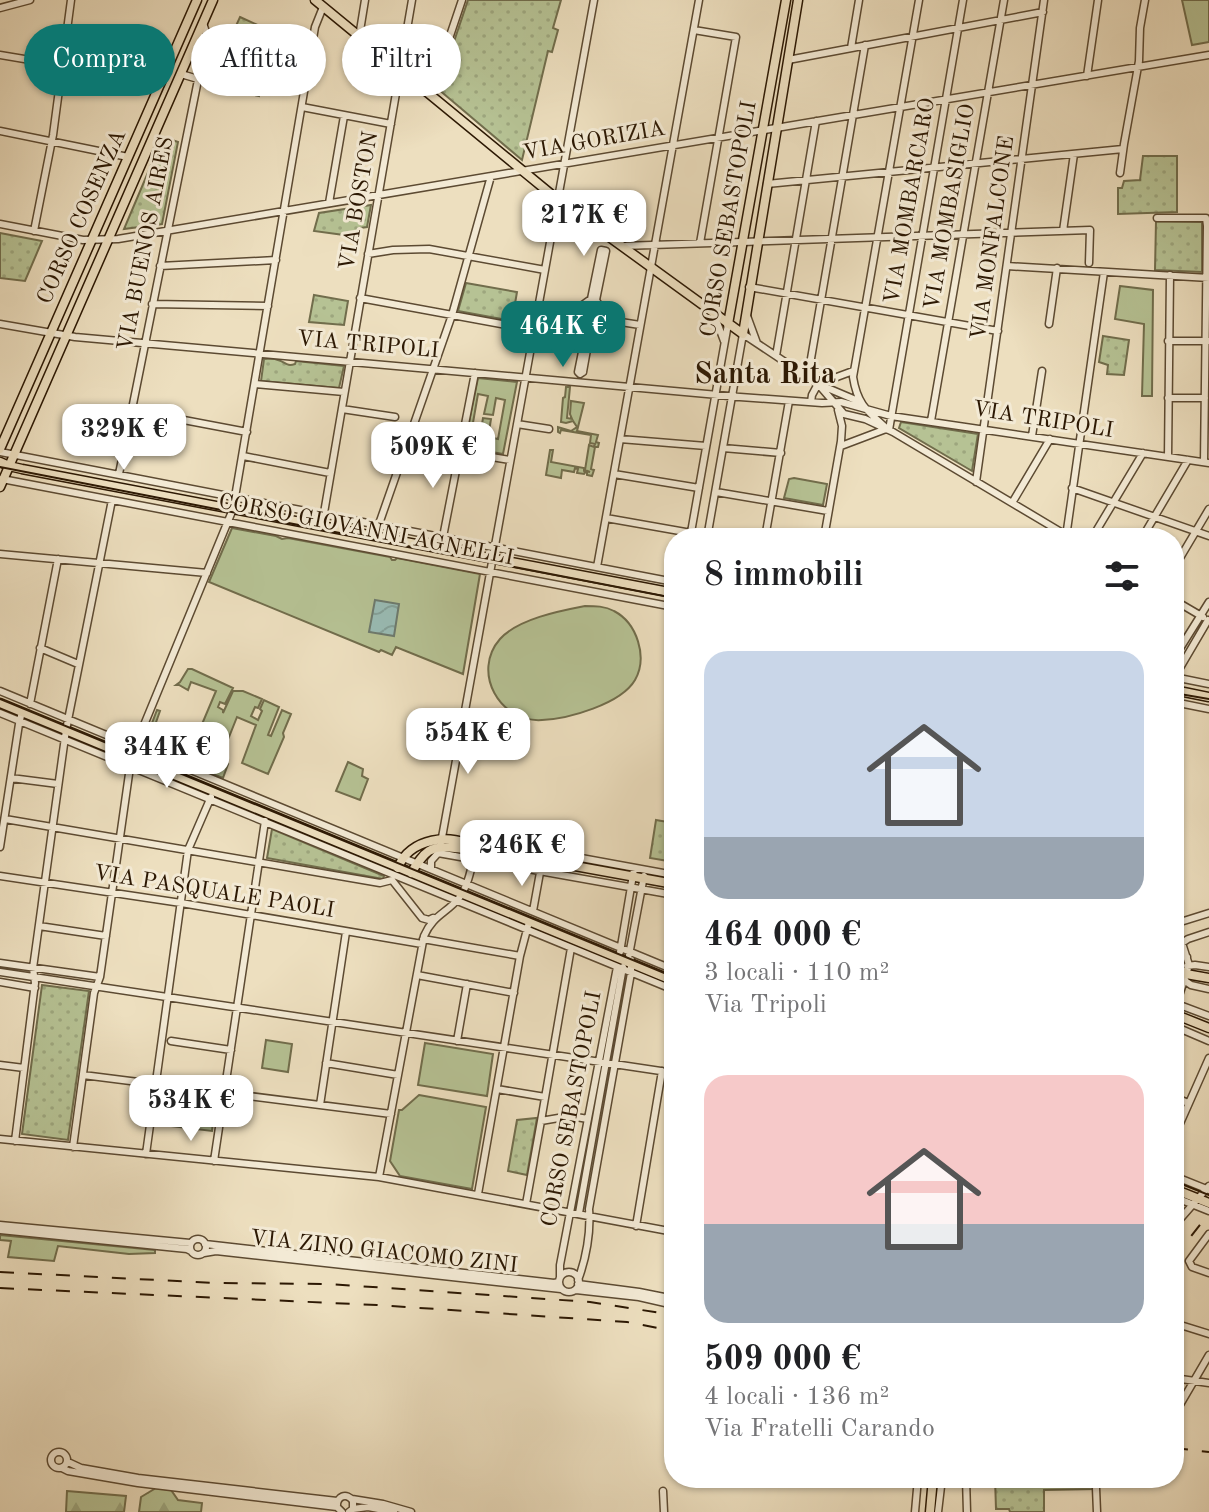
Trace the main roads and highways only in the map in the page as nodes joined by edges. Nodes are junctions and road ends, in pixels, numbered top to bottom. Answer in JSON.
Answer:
{"nodes":[{"id":1,"x":197,"y":0,"type":"edge"},
{"id":2,"x":213,"y":0,"type":"edge"},
{"id":3,"x":315,"y":0,"type":"edge"},
{"id":4,"x":786,"y":0,"type":"edge"},
{"id":5,"x":798,"y":0,"type":"edge"},
{"id":6,"x":732,"y":305,"type":"junction"},
{"id":7,"x":713,"y":313,"type":"junction"},
{"id":8,"x":728,"y":324,"type":"junction"},
{"id":9,"x":0,"y":452,"type":"edge"},
{"id":10,"x":3,"y":465,"type":"edge"},
{"id":11,"x":1,"y":481,"type":"edge"},
{"id":12,"x":664,"y":591,"type":"edge"},
{"id":13,"x":1184,"y":692,"type":"edge"},
{"id":14,"x":1209,"y":697,"type":"edge"},
{"id":15,"x":0,"y":703,"type":"edge"},
{"id":16,"x":440,"y":846,"type":"junction"},
{"id":17,"x":395,"y":875,"type":"junction"},
{"id":18,"x":410,"y":877,"type":"junction"},
{"id":19,"x":664,"y":881,"type":"edge"},
{"id":20,"x":1184,"y":974,"type":"edge"},
{"id":21,"x":664,"y":978,"type":"edge"},
{"id":22,"x":1209,"y":978,"type":"edge"},
{"id":23,"x":1184,"y":1014,"type":"edge"},
{"id":24,"x":1209,"y":1028,"type":"edge"},
{"id":25,"x":1184,"y":1195,"type":"edge"},
{"id":26,"x":1209,"y":1203,"type":"edge"},
{"id":27,"x":930,"y":1488,"type":"edge"},
{"id":28,"x":928,"y":1512,"type":"edge"}],
"edges":[{"from":1,"to":9,"type":"main road","name":"CORSO COSENZA"},
{"from":2,"to":10,"type":"main road","name":"CORSO COSENZA"},
{"from":3,"to":7,"type":"main road"},
{"from":4,"to":6,"type":"main road","name":"CORSO SEBASTOPOLI"},
{"from":5,"to":8,"type":"main road","name":"CORSO SEBASTOPOLI"},
{"from":6,"to":7,"type":"main road"},
{"from":6,"to":8,"type":"main road","name":"CORSO SEBASTOPOLI"},
{"from":7,"to":8,"type":"main road"},
{"from":10,"to":11,"type":"main road","name":"CORSO COSENZA"},
{"from":10,"to":12,"type":"main road","name":"CORSO GIOVANNI AGNELLI"},
{"from":13,"to":14,"type":"main road"},
{"from":15,"to":17,"type":"main road"},
{"from":16,"to":17,"type":"main road"},
{"from":16,"to":18,"type":"main road"},
{"from":16,"to":19,"type":"main road"},
{"from":17,"to":18,"type":"main road"},
{"from":18,"to":21,"type":"main road"},
{"from":20,"to":22,"type":"main road"},
{"from":23,"to":24,"type":"main road"},
{"from":25,"to":26,"type":"main road"},
{"from":27,"to":28,"type":"main road"}]}
